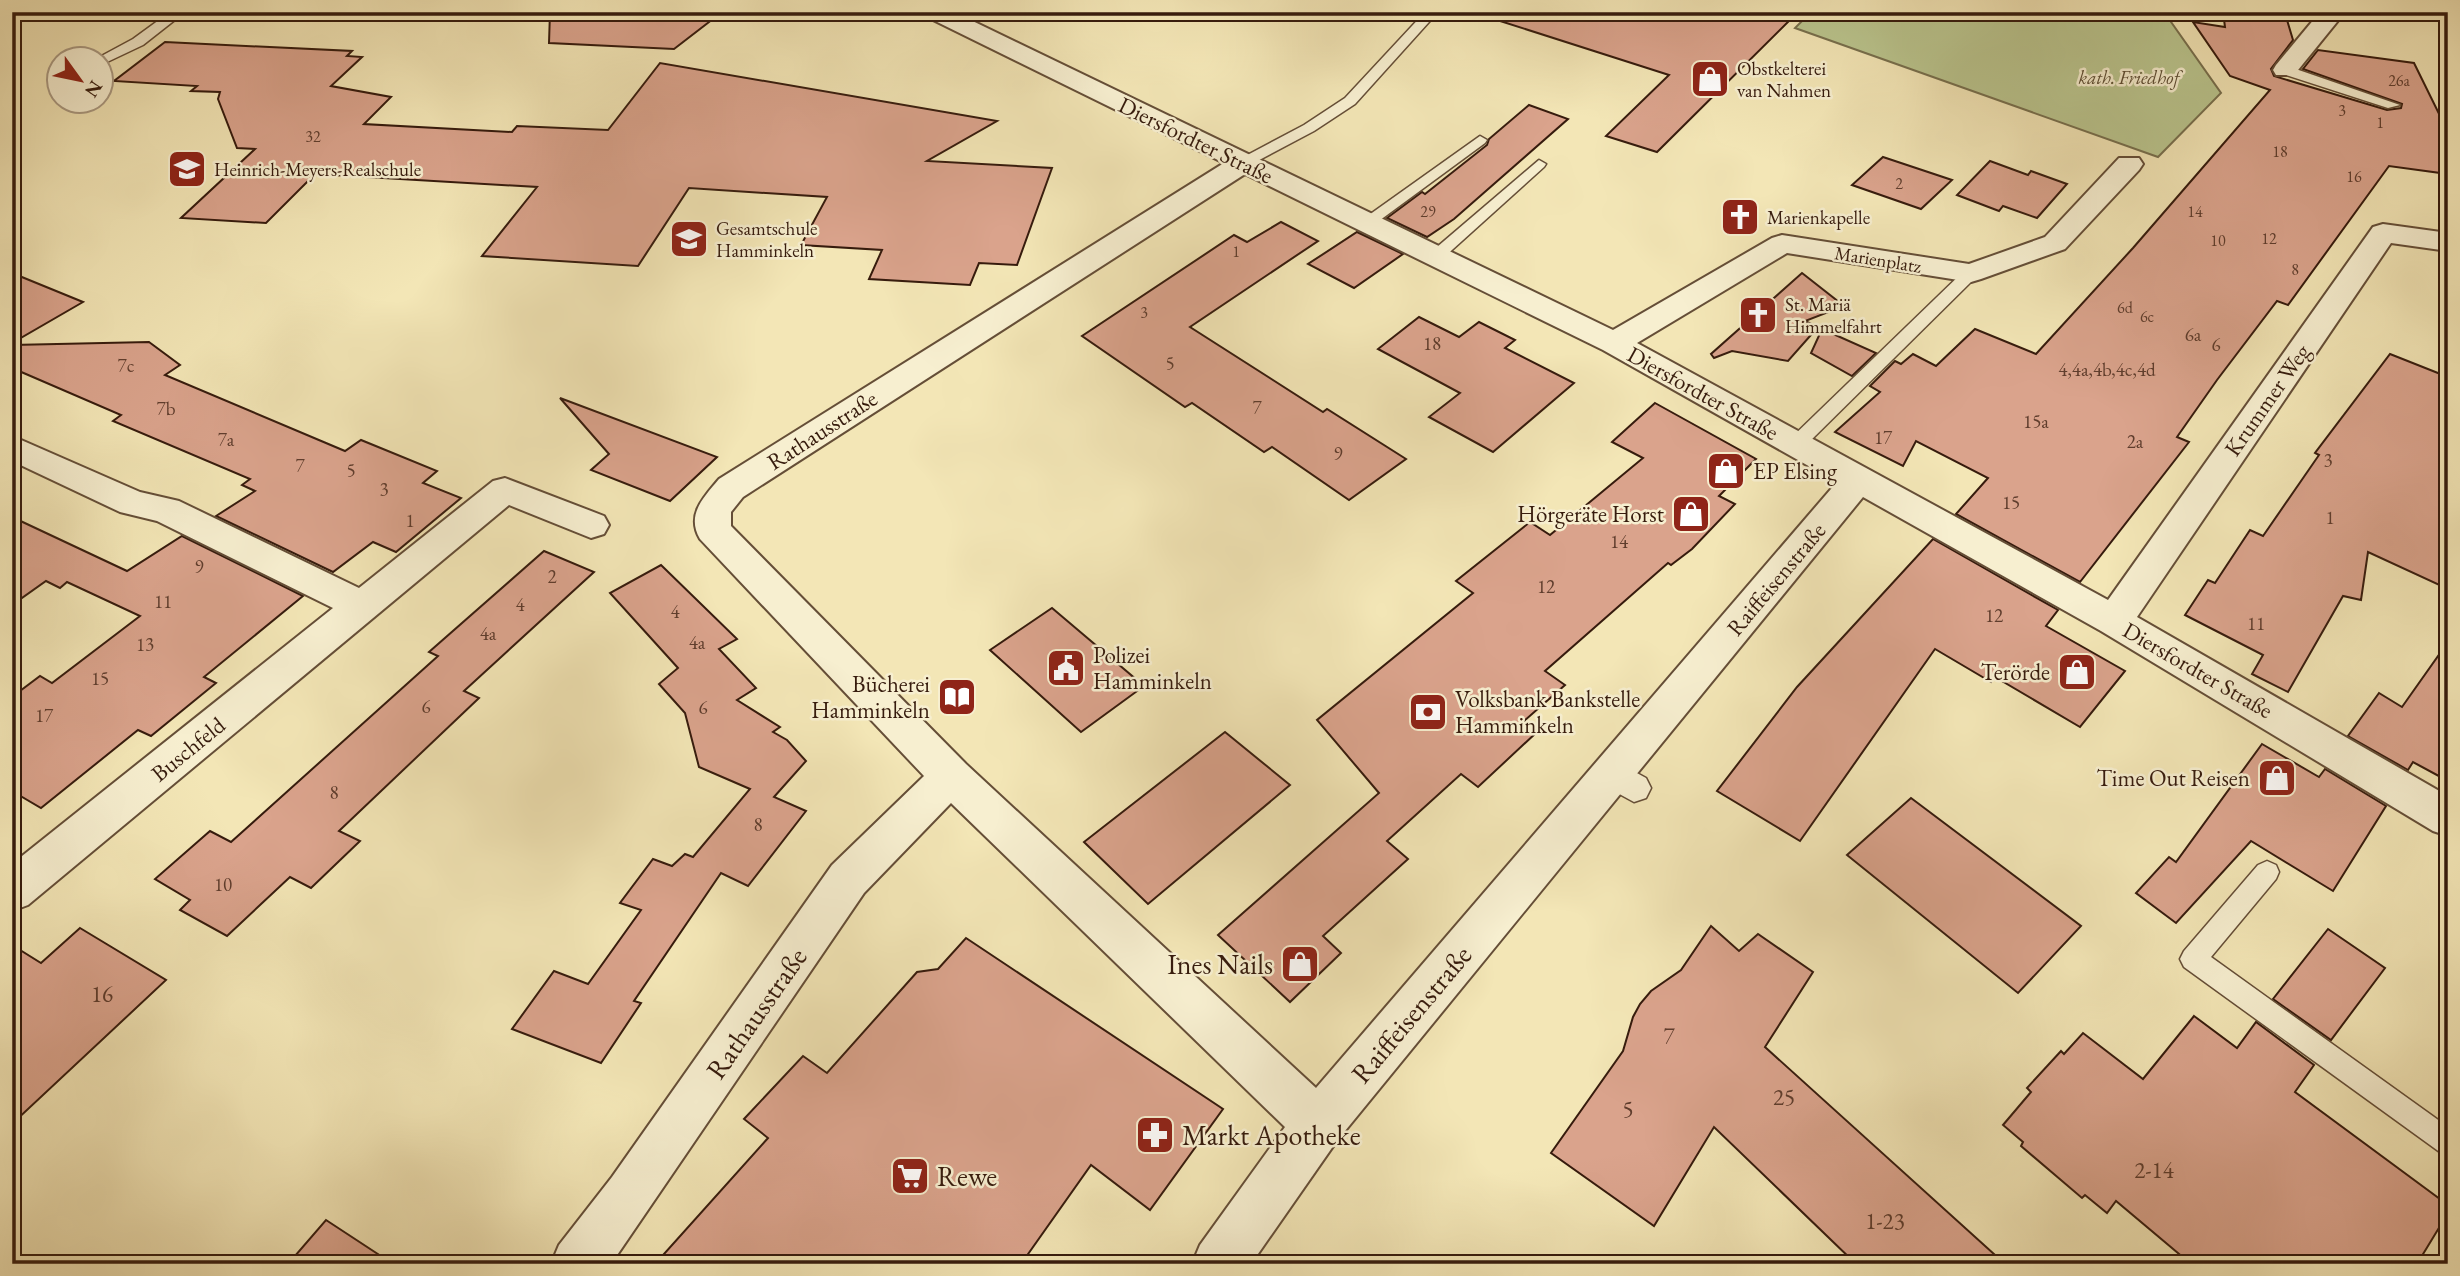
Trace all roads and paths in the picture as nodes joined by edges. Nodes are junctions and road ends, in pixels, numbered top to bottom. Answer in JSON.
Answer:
{"nodes":[{"id":1,"x":179,"y":12,"type":"edge"},
{"id":2,"x":935,"y":12,"type":"edge"},
{"id":3,"x":1432,"y":12,"type":"edge"},
{"id":4,"x":2333,"y":12,"type":"edge"},
{"id":5,"x":116,"y":52,"type":"edge"},
{"id":6,"x":2285,"y":70,"type":"joint"},
{"id":7,"x":2393,"y":104,"type":"dead end"},
{"id":8,"x":1480,"y":140,"type":"dead end"},
{"id":9,"x":1243,"y":163,"type":"junction"},
{"id":10,"x":1539,"y":164,"type":"dead end"},
{"id":11,"x":2129,"y":164,"type":"dead end"},
{"id":12,"x":1367,"y":223,"type":"junction"},
{"id":13,"x":2448,"y":242,"type":"edge"},
{"id":14,"x":1436,"y":256,"type":"junction"},
{"id":15,"x":1971,"y":274,"type":"junction"},
{"id":16,"x":1614,"y":343,"type":"junction"},
{"id":17,"x":1795,"y":445,"type":"junction"},
{"id":18,"x":12,"y":447,"type":"edge"},
{"id":19,"x":1857,"y":480,"type":"junction"},
{"id":20,"x":591,"y":525,"type":"dead end"},
{"id":21,"x":364,"y":607,"type":"junction"},
{"id":22,"x":2114,"y":621,"type":"junction"},
{"id":23,"x":951,"y":776,"type":"junction"},
{"id":24,"x":2448,"y":818,"type":"edge"},
{"id":25,"x":2267,"y":872,"type":"dead end"},
{"id":26,"x":12,"y":891,"type":"edge"},
{"id":27,"x":1318,"y":1124,"type":"junction"},
{"id":28,"x":2448,"y":1144,"type":"edge"},
{"id":29,"x":578,"y":1264,"type":"edge"},
{"id":30,"x":1219,"y":1264,"type":"edge"}],
"edges":[{"from":1,"to":5,"type":"lane"},
{"from":2,"to":9,"type":"street","name":"Diersfordter Straße"},
{"from":3,"to":9,"type":"lane"},
{"from":4,"to":6,"type":"street"},
{"from":6,"to":7,"type":"lane"},
{"from":8,"to":12,"type":"lane"},
{"from":9,"to":12,"type":"street","name":"Diersfordter Straße"},
{"from":9,"to":23,"type":"street","name":"Rathausstraße"},
{"from":10,"to":14,"type":"lane"},
{"from":11,"to":15,"type":"street","name":"Marienplatz"},
{"from":12,"to":14,"type":"street","name":"Diersfordter Straße"},
{"from":13,"to":22,"type":"street","name":"Krummer Weg"},
{"from":14,"to":16,"type":"street","name":"Diersfordter Straße"},
{"from":15,"to":16,"type":"street","name":"Marienplatz"},
{"from":15,"to":17,"type":"lane"},
{"from":16,"to":17,"type":"street","name":"Diersfordter Straße"},
{"from":17,"to":19,"type":"street","name":"Diersfordter Straße"},
{"from":18,"to":21,"type":"street"},
{"from":19,"to":22,"type":"street","name":"Diersfordter Straße"},
{"from":19,"to":27,"type":"street","name":"Raiffeisenstraße"},
{"from":20,"to":21,"type":"street","name":"Buschfeld"},
{"from":21,"to":26,"type":"street","name":"Buschfeld"},
{"from":22,"to":24,"type":"street","name":"Diersfordter Straße"},
{"from":23,"to":27,"type":"street","name":"Rathausstraße"},
{"from":23,"to":29,"type":"street","name":"Rathausstraße"},
{"from":25,"to":28,"type":"lane"},
{"from":27,"to":30,"type":"street","name":"Raiffeisenstraße"}]}
